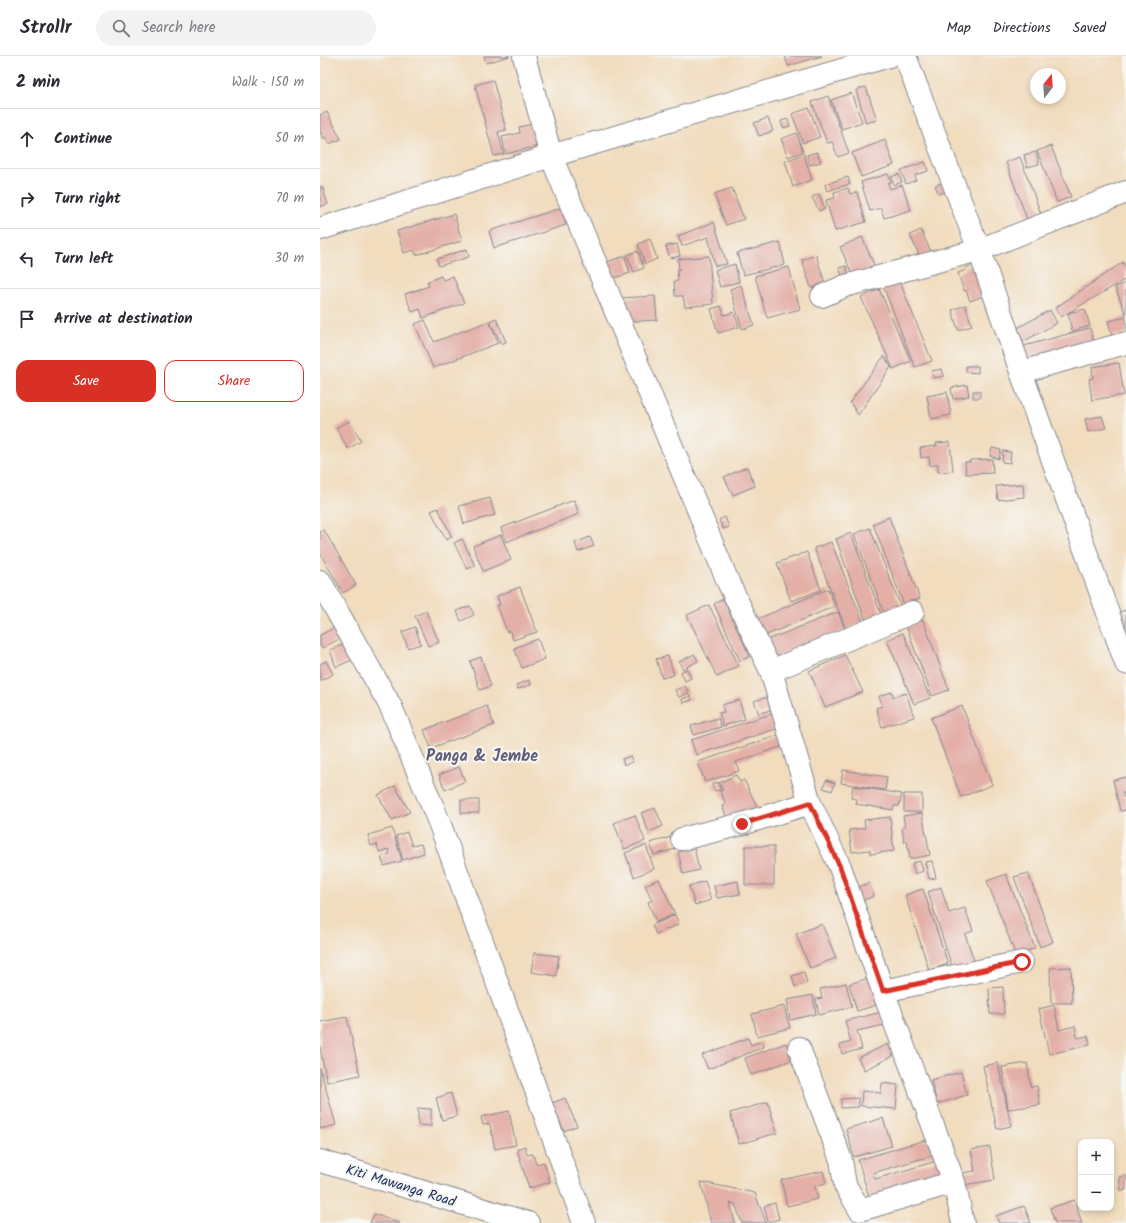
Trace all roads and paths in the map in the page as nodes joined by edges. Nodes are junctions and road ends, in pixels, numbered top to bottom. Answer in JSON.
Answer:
{"nodes":[{"id":1,"x":524,"y":56,"type":"edge"},
{"id":2,"x":889,"y":56,"type":"edge"},
{"id":3,"x":905,"y":56,"type":"edge"},
{"id":4,"x":550,"y":156,"type":"junction"},
{"id":5,"x":1126,"y":192,"type":"edge"},
{"id":6,"x":320,"y":230,"type":"edge"},
{"id":7,"x":979,"y":250,"type":"junction"},
{"id":8,"x":822,"y":296,"type":"dead end"},
{"id":9,"x":1126,"y":343,"type":"edge"},
{"id":10,"x":1021,"y":372,"type":"junction"},
{"id":11,"x":320,"y":580,"type":"edge"},
{"id":12,"x":913,"y":612,"type":"dead end"},
{"id":13,"x":1126,"y":663,"type":"edge"},
{"id":14,"x":771,"y":671,"type":"junction"},
{"id":15,"x":810,"y":803,"type":"junction"},
{"id":16,"x":682,"y":839,"type":"dead end"},
{"id":17,"x":1022,"y":962,"type":"dead end"},
{"id":18,"x":883,"y":991,"type":"junction"},
{"id":19,"x":799,"y":1048,"type":"dead end"},
{"id":20,"x":320,"y":1161,"type":"edge"},
{"id":21,"x":954,"y":1182,"type":"junction"},
{"id":22,"x":528,"y":1223,"type":"edge"},
{"id":23,"x":584,"y":1223,"type":"edge"},
{"id":24,"x":963,"y":1223,"type":"edge"}],
"edges":[{"from":1,"to":4,"type":"street"},
{"from":2,"to":4,"type":"street"},
{"from":3,"to":7,"type":"street"},
{"from":4,"to":6,"type":"street"},
{"from":4,"to":14,"type":"street"},
{"from":5,"to":7,"type":"street"},
{"from":7,"to":8,"type":"street"},
{"from":7,"to":10,"type":"street"},
{"from":9,"to":10,"type":"street"},
{"from":10,"to":13,"type":"street"},
{"from":11,"to":23,"type":"street"},
{"from":12,"to":14,"type":"street"},
{"from":14,"to":15,"type":"street"},
{"from":15,"to":16,"type":"street"},
{"from":15,"to":18,"type":"street"},
{"from":17,"to":18,"type":"street"},
{"from":18,"to":21,"type":"street"},
{"from":19,"to":21,"type":"street"},
{"from":20,"to":22,"type":"street","name":"Kiti Mawanga Road"},
{"from":21,"to":24,"type":"street"}]}
